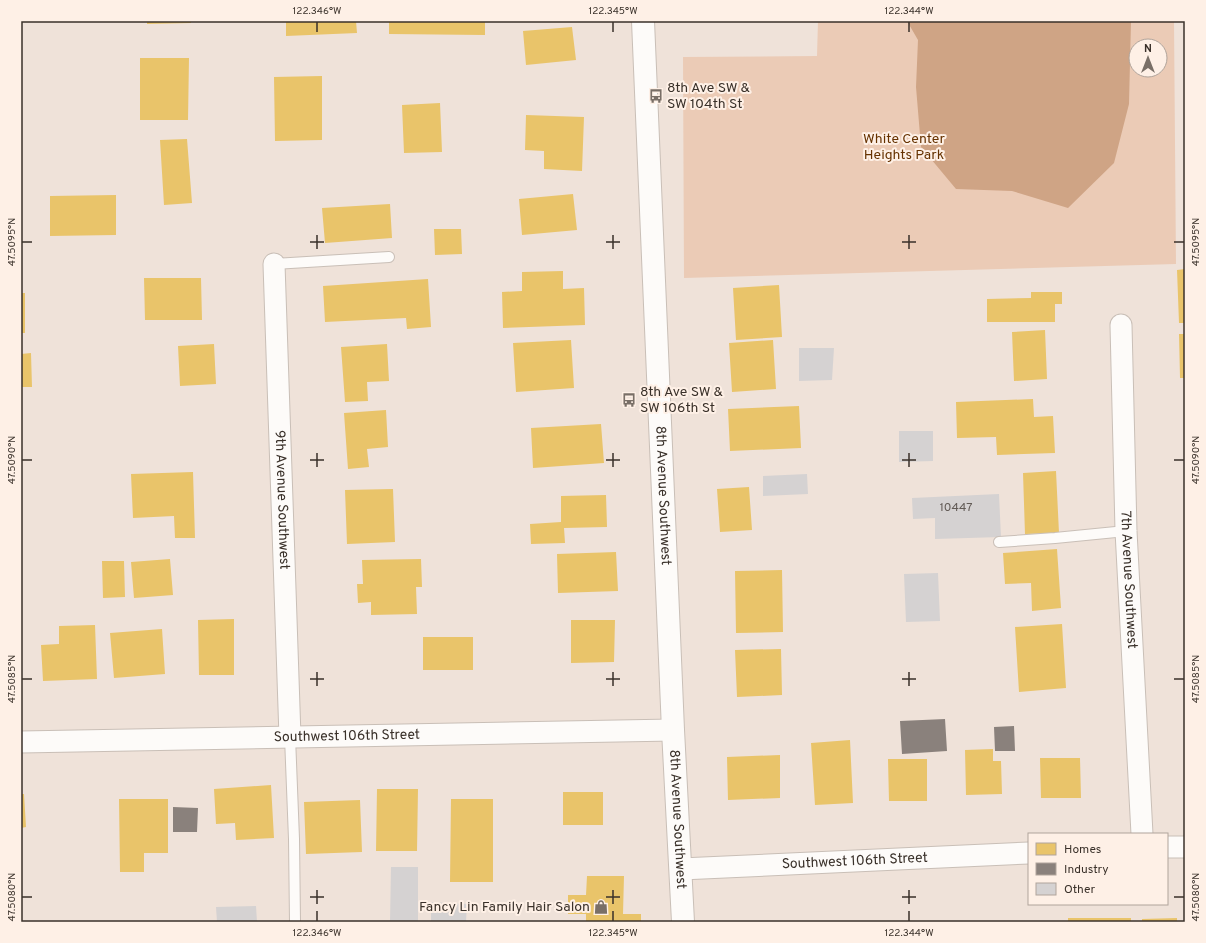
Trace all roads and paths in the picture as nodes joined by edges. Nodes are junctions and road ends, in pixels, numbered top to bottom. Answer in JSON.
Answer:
{"nodes":[{"id":1,"x":643,"y":21,"type":"edge"},
{"id":2,"x":389,"y":258,"type":"dead end"},
{"id":3,"x":274,"y":264,"type":"joint"},
{"id":4,"x":1120,"y":325,"type":"dead end"},
{"id":5,"x":1126,"y":531,"type":"junction"},
{"id":6,"x":999,"y":542,"type":"dead end"},
{"id":7,"x":673,"y":730,"type":"junction"},
{"id":8,"x":290,"y":737,"type":"junction"},
{"id":9,"x":21,"y":742,"type":"edge"},
{"id":10,"x":1142,"y":833,"type":"edge"},
{"id":11,"x":1168,"y":847,"type":"edge"},
{"id":12,"x":1185,"y":847,"type":"edge"},
{"id":13,"x":1028,"y":853,"type":"edge"},
{"id":14,"x":681,"y":869,"type":"junction"},
{"id":15,"x":295,"y":922,"type":"edge"},
{"id":16,"x":683,"y":922,"type":"edge"}],
"edges":[{"from":1,"to":7,"type":"street","name":"8th Avenue Southwest"},
{"from":2,"to":3,"type":"lane"},
{"from":3,"to":8,"type":"street","name":"9th Avenue Southwest"},
{"from":4,"to":5,"type":"street","name":"7th Avenue Southwest"},
{"from":5,"to":6,"type":"lane"},
{"from":5,"to":10,"type":"street","name":"7th Avenue Southwest"},
{"from":7,"to":8,"type":"street","name":"Southwest 106th Street"},
{"from":7,"to":14,"type":"street","name":"8th Avenue Southwest"},
{"from":8,"to":9,"type":"street","name":"Southwest 106th Street"},
{"from":8,"to":15,"type":"lane"},
{"from":11,"to":12,"type":"street"},
{"from":13,"to":14,"type":"street","name":"Southwest 106th Street"},
{"from":14,"to":16,"type":"street","name":"8th Avenue Southwest"}]}
